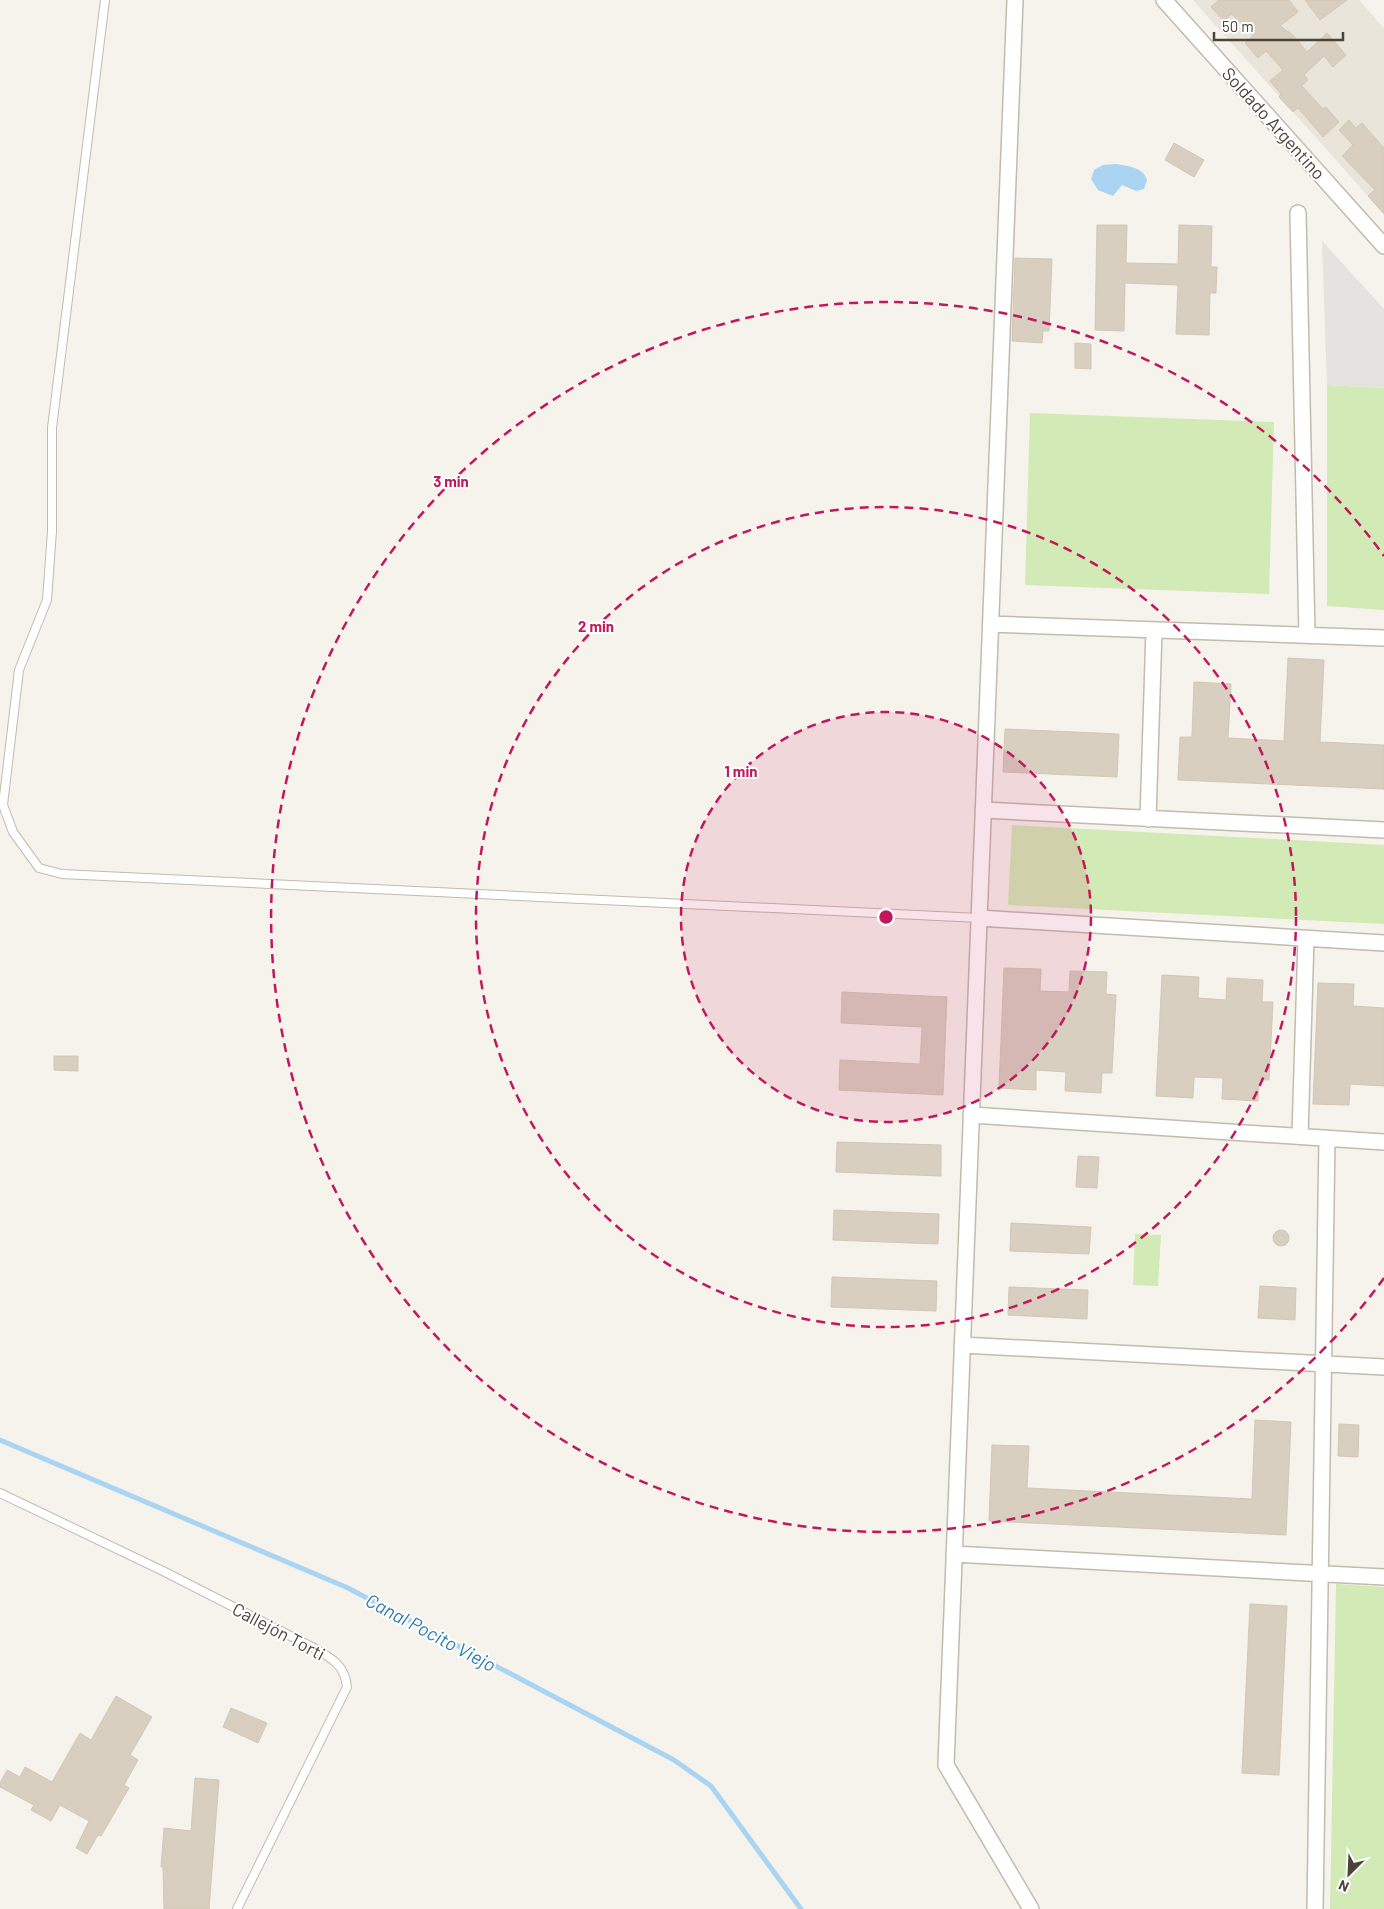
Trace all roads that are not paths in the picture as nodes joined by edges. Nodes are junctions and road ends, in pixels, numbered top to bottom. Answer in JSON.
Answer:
{"nodes":[{"id":1,"x":105,"y":0,"type":"edge"},
{"id":2,"x":1015,"y":0,"type":"edge"},
{"id":3,"x":1164,"y":0,"type":"edge"},
{"id":4,"x":1298,"y":212,"type":"dead end"},
{"id":5,"x":1384,"y":246,"type":"edge"},
{"id":6,"x":991,"y":624,"type":"junction"},
{"id":7,"x":1154,"y":630,"type":"junction"},
{"id":8,"x":1307,"y":635,"type":"junction"},
{"id":9,"x":1384,"y":638,"type":"edge"},
{"id":10,"x":983,"y":810,"type":"junction"},
{"id":11,"x":1148,"y":820,"type":"junction"},
{"id":12,"x":1384,"y":830,"type":"edge"},
{"id":13,"x":979,"y":918,"type":"junction"},
{"id":14,"x":1306,"y":938,"type":"junction"},
{"id":15,"x":1384,"y":943,"type":"edge"},
{"id":16,"x":971,"y":1115,"type":"junction"},
{"id":17,"x":1300,"y":1136,"type":"junction"},
{"id":18,"x":1327,"y":1139,"type":"junction"},
{"id":19,"x":1384,"y":1142,"type":"edge"},
{"id":20,"x":962,"y":1345,"type":"junction"},
{"id":21,"x":1324,"y":1364,"type":"junction"},
{"id":22,"x":1384,"y":1367,"type":"edge"},
{"id":23,"x":0,"y":1494,"type":"edge"},
{"id":24,"x":954,"y":1554,"type":"junction"},
{"id":25,"x":1321,"y":1574,"type":"junction"},
{"id":26,"x":1384,"y":1577,"type":"edge"},
{"id":27,"x":237,"y":1909,"type":"edge"},
{"id":28,"x":1031,"y":1909,"type":"edge"},
{"id":29,"x":1316,"y":1909,"type":"edge"}],
"edges":[{"from":1,"to":13,"type":"lane"},
{"from":2,"to":6,"type":"street"},
{"from":3,"to":5,"type":"street","name":"Soldado Argentino"},
{"from":4,"to":8,"type":"street"},
{"from":6,"to":7,"type":"street"},
{"from":6,"to":10,"type":"street"},
{"from":7,"to":8,"type":"street"},
{"from":7,"to":11,"type":"street"},
{"from":8,"to":9,"type":"street"},
{"from":10,"to":11,"type":"street"},
{"from":10,"to":13,"type":"street"},
{"from":11,"to":12,"type":"street"},
{"from":13,"to":14,"type":"street"},
{"from":13,"to":16,"type":"street"},
{"from":14,"to":15,"type":"street"},
{"from":14,"to":17,"type":"street"},
{"from":16,"to":17,"type":"street"},
{"from":16,"to":20,"type":"street"},
{"from":17,"to":18,"type":"street"},
{"from":18,"to":19,"type":"street"},
{"from":18,"to":21,"type":"street"},
{"from":20,"to":21,"type":"street"},
{"from":20,"to":24,"type":"street"},
{"from":21,"to":22,"type":"street"},
{"from":21,"to":25,"type":"street"},
{"from":23,"to":27,"type":"lane","name":"Callejón Torti"},
{"from":24,"to":25,"type":"street"},
{"from":24,"to":28,"type":"street"},
{"from":25,"to":26,"type":"street"},
{"from":25,"to":29,"type":"street"}]}
